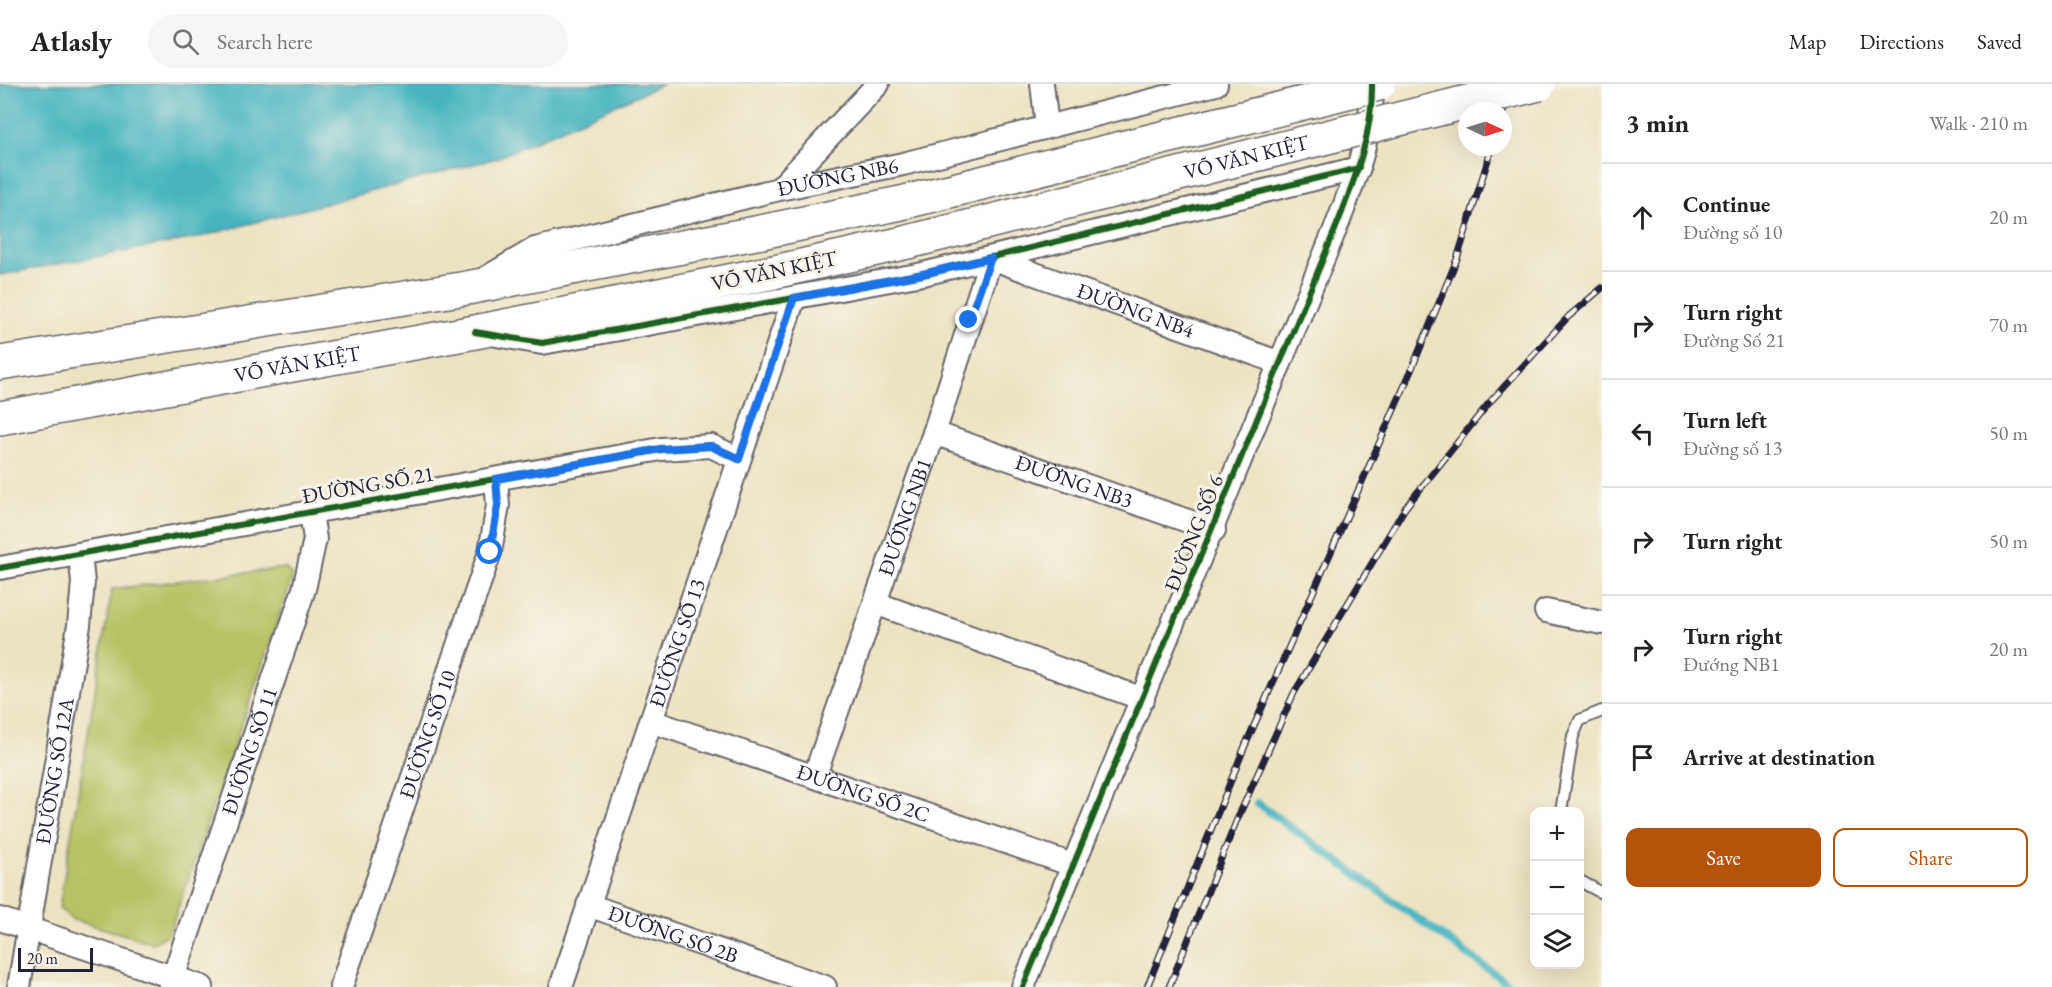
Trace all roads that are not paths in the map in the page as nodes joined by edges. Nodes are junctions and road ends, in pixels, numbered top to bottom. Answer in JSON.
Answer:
{"nodes":[{"id":1,"x":878,"y":84,"type":"edge"},
{"id":2,"x":1042,"y":84,"type":"edge"},
{"id":3,"x":1372,"y":84,"type":"edge"},
{"id":4,"x":1379,"y":84,"type":"edge"},
{"id":5,"x":1539,"y":84,"type":"edge"},
{"id":6,"x":1210,"y":85,"type":"edge"},
{"id":7,"x":1047,"y":126,"type":"junction"},
{"id":8,"x":1359,"y":168,"type":"junction"},
{"id":9,"x":779,"y":189,"type":"junction"},
{"id":10,"x":991,"y":258,"type":"junction"},
{"id":11,"x":467,"y":288,"type":"junction"},
{"id":12,"x":794,"y":298,"type":"junction"},
{"id":13,"x":475,"y":332,"type":"junction"},
{"id":14,"x":0,"y":363,"type":"edge"},
{"id":15,"x":1280,"y":363,"type":"junction"},
{"id":16,"x":0,"y":418,"type":"edge"},
{"id":17,"x":934,"y":433,"type":"junction"},
{"id":18,"x":739,"y":459,"type":"junction"},
{"id":19,"x":496,"y":479,"type":"junction"},
{"id":20,"x":311,"y":512,"type":"junction"},
{"id":21,"x":1214,"y":530,"type":"junction"},
{"id":22,"x":80,"y":555,"type":"junction"},
{"id":23,"x":0,"y":568,"type":"edge"},
{"id":24,"x":875,"y":603,"type":"junction"},
{"id":25,"x":1546,"y":611,"type":"dead end"},
{"id":26,"x":1602,"y":624,"type":"edge"},
{"id":27,"x":1143,"y":699,"type":"junction"},
{"id":28,"x":1602,"y":711,"type":"edge"},
{"id":29,"x":651,"y":721,"type":"junction"},
{"id":30,"x":815,"y":775,"type":"junction"},
{"id":31,"x":1563,"y":807,"type":"edge"},
{"id":32,"x":1073,"y":865,"type":"junction"},
{"id":33,"x":1584,"y":883,"type":"edge"},
{"id":34,"x":1602,"y":893,"type":"edge"},
{"id":35,"x":588,"y":905,"type":"junction"},
{"id":36,"x":0,"y":919,"type":"edge"},
{"id":37,"x":29,"y":928,"type":"junction"},
{"id":38,"x":172,"y":982,"type":"edge"},
{"id":39,"x":19,"y":987,"type":"edge"},
{"id":40,"x":202,"y":987,"type":"edge"},
{"id":41,"x":341,"y":987,"type":"edge"},
{"id":42,"x":561,"y":987,"type":"edge"},
{"id":43,"x":825,"y":987,"type":"edge"},
{"id":44,"x":1023,"y":987,"type":"edge"}],
"edges":[{"from":1,"to":9,"type":"street"},
{"from":2,"to":7,"type":"street"},
{"from":3,"to":8,"type":"street","name":"ĐƯỜNG SỐ 6"},
{"from":4,"to":11,"type":"main road","name":"VÕ VĂN KIỆT","bridge":true},
{"from":5,"to":13,"type":"main road","name":"VÕ VĂN KIỆT","bridge":true},
{"from":6,"to":7,"type":"street","name":"ĐƯỜNG NB6"},
{"from":7,"to":9,"type":"street","name":"ĐƯỜNG NB6"},
{"from":8,"to":10,"type":"street"},
{"from":8,"to":15,"type":"street","name":"ĐƯỜNG SỐ 6"},
{"from":9,"to":11,"type":"street","name":"ĐƯỜNG NB6"},
{"from":10,"to":12,"type":"street"},
{"from":10,"to":15,"type":"street","name":"ĐƯỜNG NB4"},
{"from":10,"to":17,"type":"street","name":"ĐƯỚNG NB1"},
{"from":11,"to":14,"type":"main road","name":"VÕ VĂN KIỆT"},
{"from":12,"to":13,"type":"street"},
{"from":12,"to":18,"type":"street","name":"ĐƯỜNG SỐ 13"},
{"from":13,"to":16,"type":"main road","name":"VÕ VĂN KIỆT"},
{"from":15,"to":21,"type":"street","name":"ĐƯỜNG SỐ 6"},
{"from":17,"to":21,"type":"street","name":"ĐƯỜNG NB3"},
{"from":17,"to":24,"type":"street","name":"ĐƯỚNG NB1"},
{"from":18,"to":19,"type":"street","name":"ĐƯỜNG SỐ 21"},
{"from":18,"to":29,"type":"street","name":"ĐƯỜNG SỐ 13"},
{"from":19,"to":20,"type":"street","name":"ĐƯỜNG SỐ 21"},
{"from":19,"to":41,"type":"street","name":"ĐƯỜNG SỐ 10"},
{"from":20,"to":22,"type":"street","name":"ĐƯỜNG SỐ 21"},
{"from":20,"to":38,"type":"street","name":"ĐƯỜNG SỐ 11"},
{"from":21,"to":27,"type":"street","name":"ĐƯỜNG SỐ 6"},
{"from":22,"to":23,"type":"street","name":"ĐƯỜNG SỐ 21"},
{"from":22,"to":37,"type":"street","name":"ĐƯỜNG SỐ 12A"},
{"from":24,"to":27,"type":"street"},
{"from":24,"to":30,"type":"street","name":"ĐƯỚNG NB1"},
{"from":25,"to":26,"type":"street"},
{"from":27,"to":32,"type":"street","name":"ĐƯỜNG SỐ 6"},
{"from":28,"to":31,"type":"lane"},
{"from":29,"to":30,"type":"street","name":"ĐƯỜNG SỐ 2C"},
{"from":29,"to":35,"type":"street","name":"ĐƯỜNG SỐ 13"},
{"from":30,"to":32,"type":"street","name":"ĐƯỜNG SỐ 2C"},
{"from":32,"to":44,"type":"street","name":"ĐƯỜNG SỐ 6"},
{"from":33,"to":34,"type":"lane"},
{"from":35,"to":42,"type":"street","name":"ĐƯỜNG SỐ 13"},
{"from":35,"to":43,"type":"street","name":"ĐƯỜNG SỐ 2B"},
{"from":36,"to":37,"type":"street"},
{"from":37,"to":38,"type":"street"},
{"from":37,"to":39,"type":"street","name":"ĐƯỜNG SỐ 12A"},
{"from":38,"to":40,"type":"street"}]}
